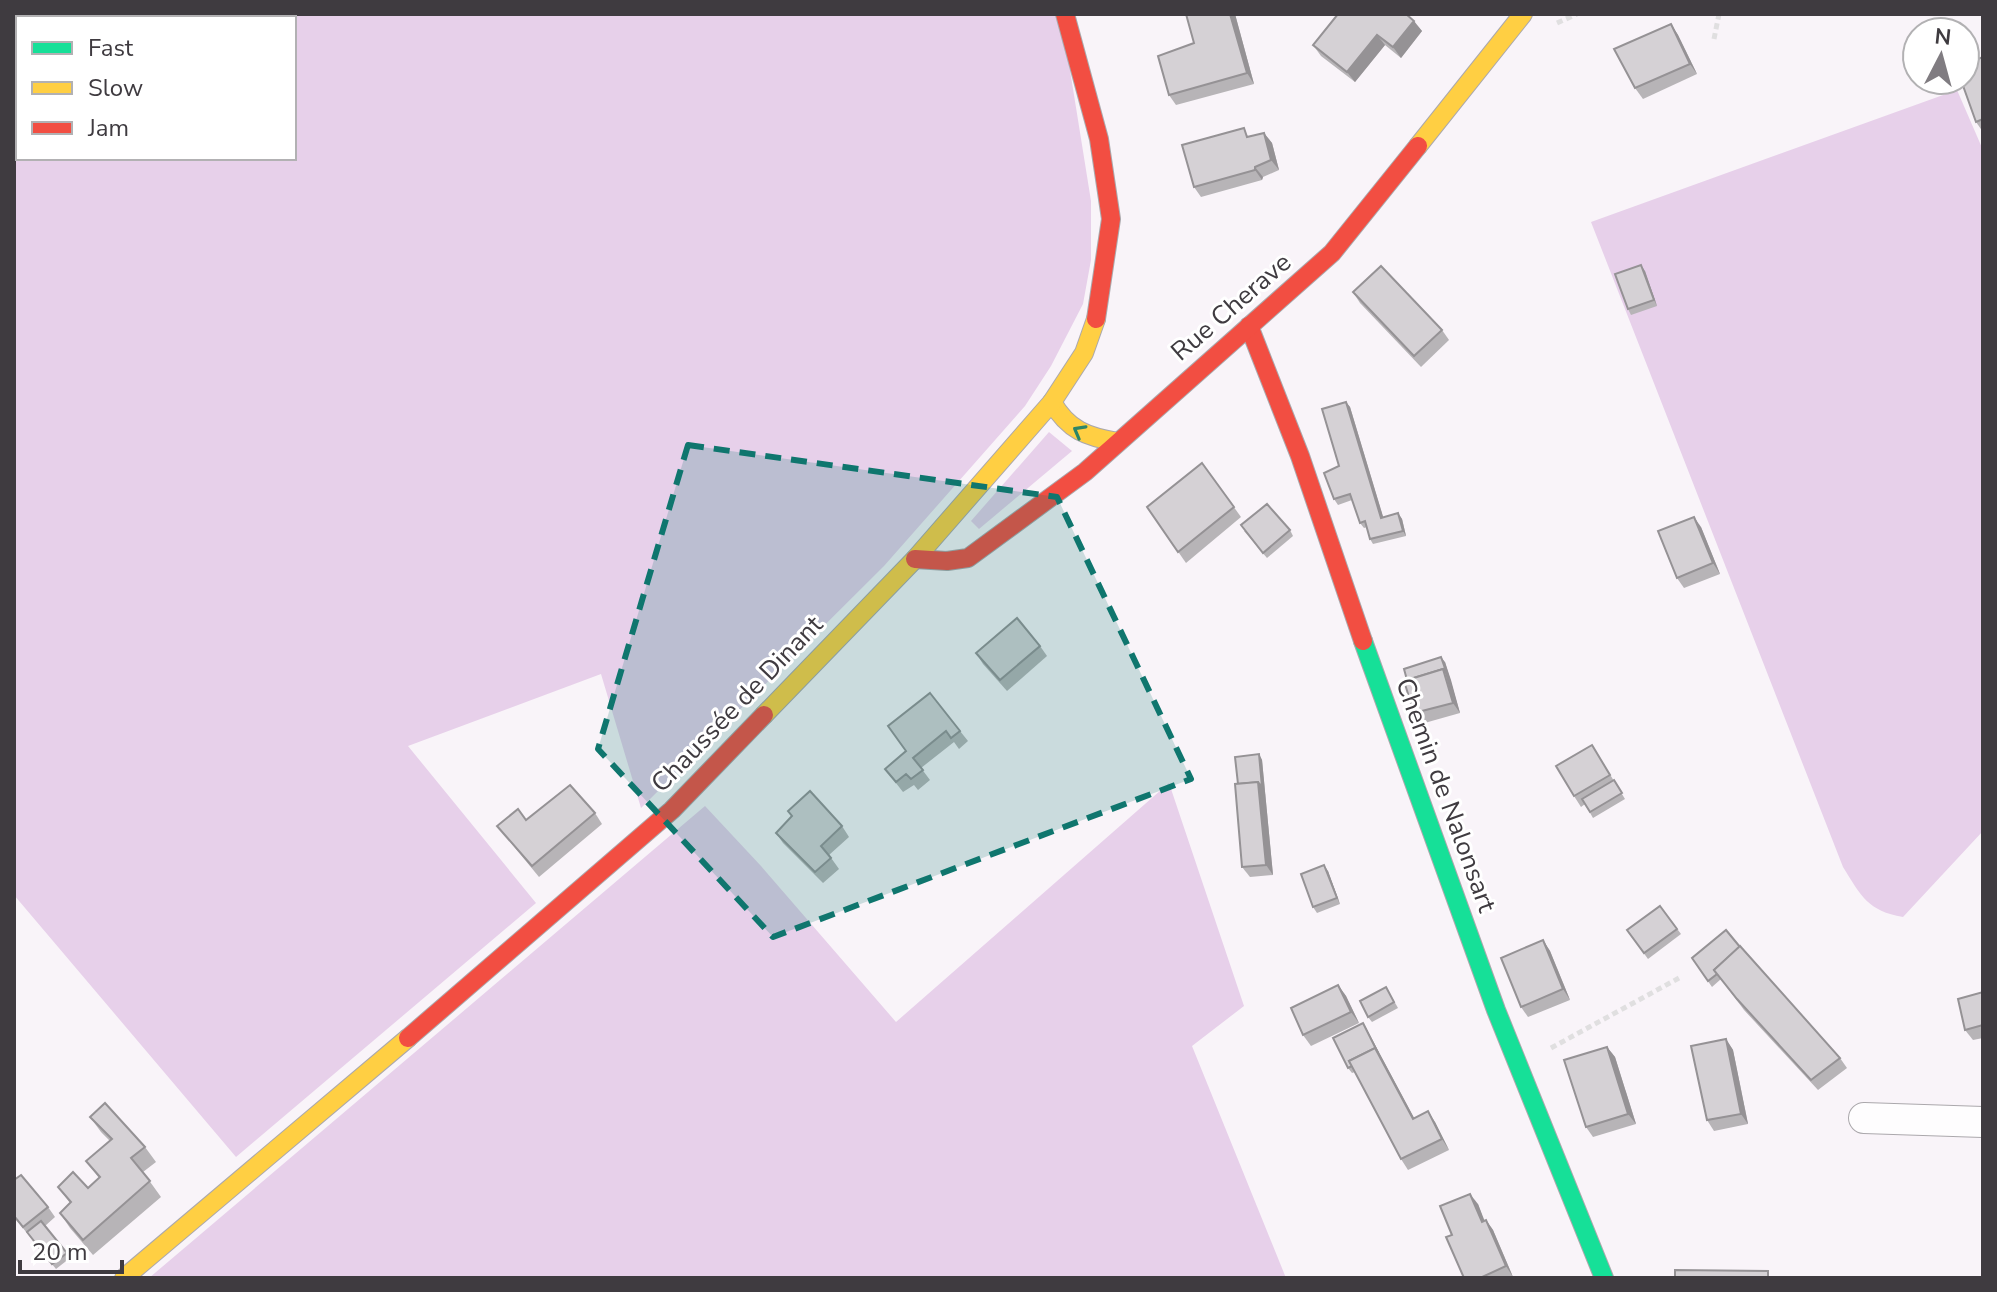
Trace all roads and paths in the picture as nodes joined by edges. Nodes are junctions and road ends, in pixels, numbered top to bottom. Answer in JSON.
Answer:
{"nodes":[{"id":1,"x":1065,"y":14,"type":"edge"},
{"id":2,"x":1523,"y":14,"type":"edge"},
{"id":3,"x":1719,"y":14,"type":"edge"},
{"id":4,"x":1714,"y":39,"type":"dead end"},
{"id":5,"x":1249,"y":326,"type":"junction"},
{"id":6,"x":1052,"y":402,"type":"junction"},
{"id":7,"x":1118,"y":442,"type":"junction"},
{"id":8,"x":915,"y":559,"type":"junction"},
{"id":9,"x":1679,"y":978,"type":"dead end"},
{"id":10,"x":1519,"y":1066,"type":"junction"},
{"id":11,"x":1864,"y":1118,"type":"dead end"},
{"id":12,"x":1983,"y":1122,"type":"edge"},
{"id":13,"x":124,"y":1278,"type":"edge"},
{"id":14,"x":1604,"y":1278,"type":"edge"}],
"edges":[{"from":1,"to":6,"type":"street","name":"Chaussée de Dinant"},
{"from":2,"to":5,"type":"street","name":"Rue Cherave"},
{"from":3,"to":4,"type":"path"},
{"from":5,"to":7,"type":"street","name":"Rue Cherave"},
{"from":5,"to":10,"type":"street","name":"Chemin de Nalonsart"},
{"from":7,"to":6,"type":"street","one_way":true},
{"from":6,"to":8,"type":"street","name":"Chaussée de Dinant"},
{"from":7,"to":8,"type":"street","name":"Rue Cherave"},
{"from":8,"to":13,"type":"street","name":"Chaussée de Dinant"},
{"from":9,"to":10,"type":"path"},
{"from":10,"to":14,"type":"street","name":"Chemin de Nalonsart"},
{"from":11,"to":12,"type":"street"}]}
